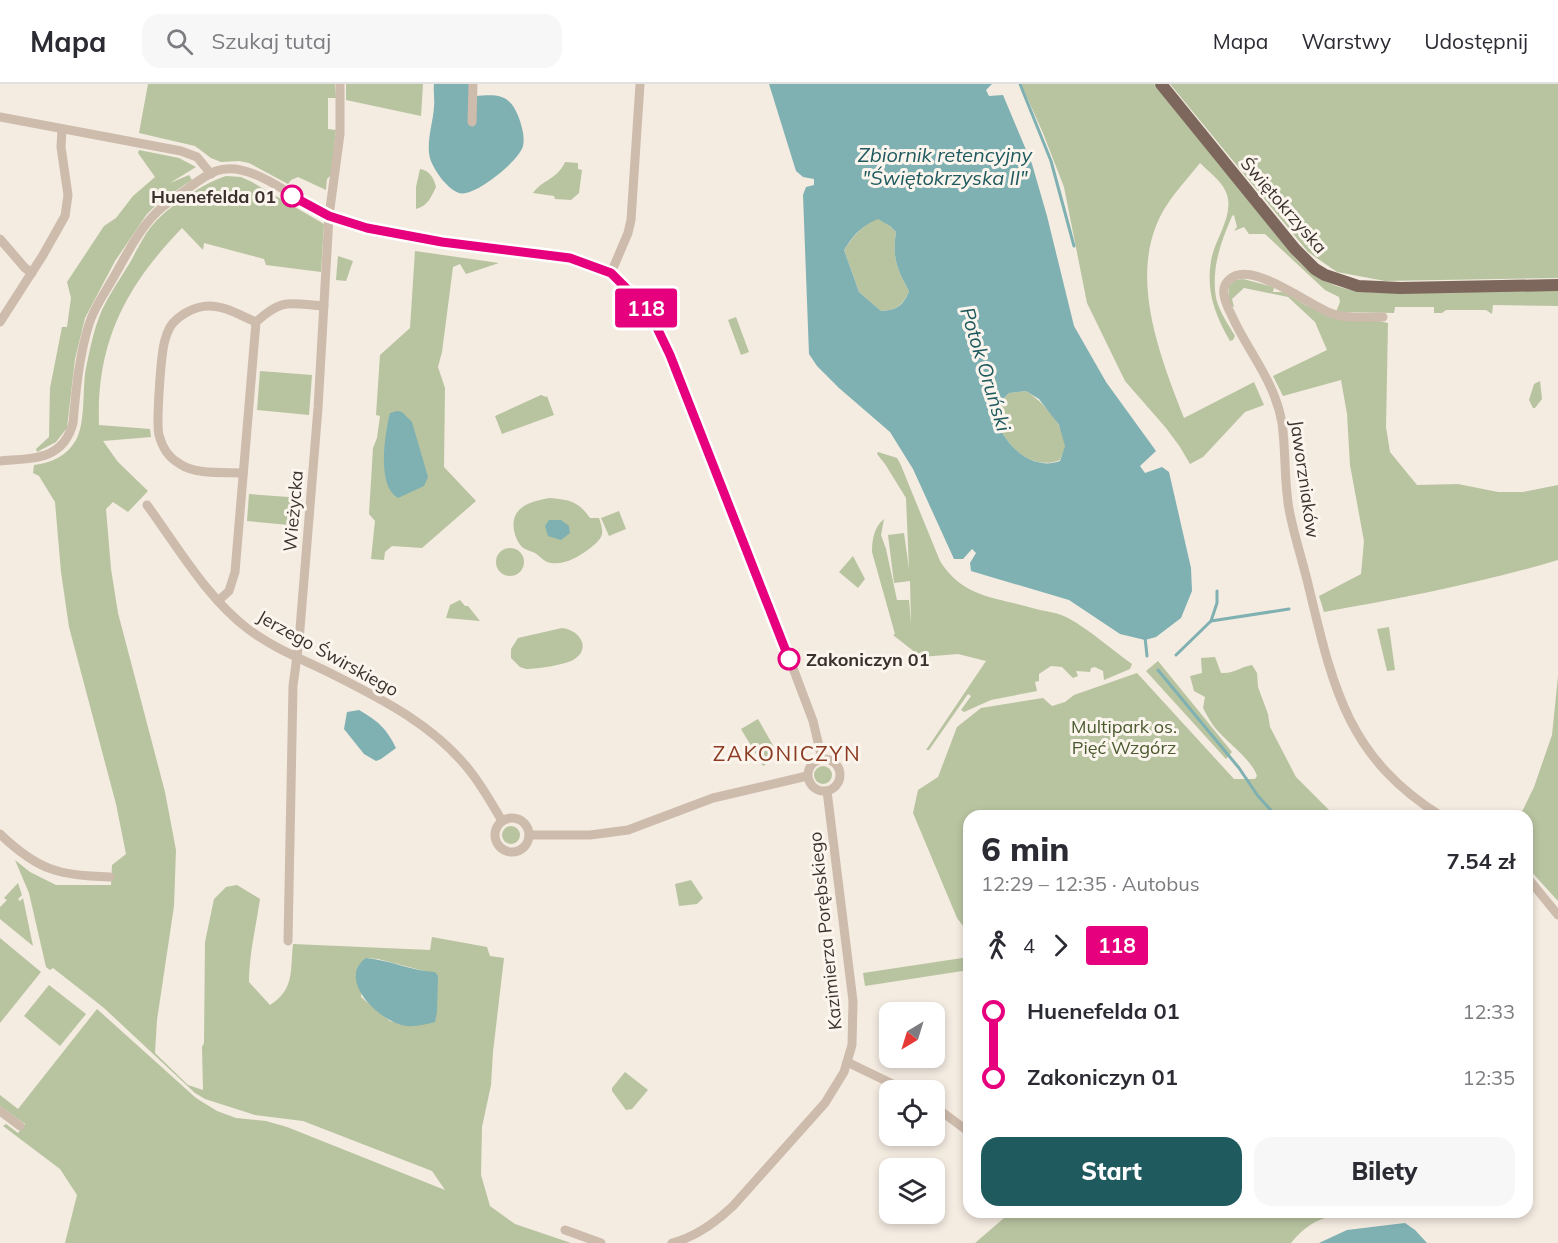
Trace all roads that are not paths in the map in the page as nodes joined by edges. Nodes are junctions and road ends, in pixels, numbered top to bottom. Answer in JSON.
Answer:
{"nodes":[{"id":1,"x":340,"y":84,"type":"edge"},
{"id":2,"x":473,"y":84,"type":"edge"},
{"id":3,"x":640,"y":84,"type":"edge"},
{"id":4,"x":1161,"y":84,"type":"edge"},
{"id":5,"x":0,"y":117,"type":"edge"},
{"id":6,"x":472,"y":122,"type":"dead end"},
{"id":7,"x":62,"y":129,"type":"junction"},
{"id":8,"x":211,"y":174,"type":"junction"},
{"id":9,"x":329,"y":216,"type":"junction"},
{"id":10,"x":0,"y":239,"type":"edge"},
{"id":11,"x":32,"y":273,"type":"junction"},
{"id":12,"x":611,"y":273,"type":"junction"},
{"id":13,"x":1558,"y":285,"type":"edge"},
{"id":14,"x":324,"y":306,"type":"junction"},
{"id":15,"x":1383,"y":317,"type":"dead end"},
{"id":16,"x":0,"y":322,"type":"edge"},
{"id":17,"x":256,"y":322,"type":"junction"},
{"id":18,"x":0,"y":461,"type":"edge"},
{"id":19,"x":243,"y":473,"type":"junction"},
{"id":20,"x":147,"y":505,"type":"dead end"},
{"id":21,"x":218,"y":601,"type":"junction"},
{"id":22,"x":297,"y":657,"type":"junction"},
{"id":23,"x":822,"y":759,"type":"junction"},
{"id":24,"x":807,"y":776,"type":"junction"},
{"id":25,"x":827,"y":791,"type":"junction"},
{"id":26,"x":1432,"y":810,"type":"edge"},
{"id":27,"x":502,"y":821,"type":"junction"},
{"id":28,"x":0,"y":834,"type":"edge"},
{"id":29,"x":529,"y":836,"type":"junction"},
{"id":30,"x":110,"y":877,"type":"dead end"},
{"id":31,"x":1533,"y":884,"type":"edge"},
{"id":32,"x":1558,"y":915,"type":"edge"},
{"id":33,"x":288,"y":941,"type":"dead end"},
{"id":34,"x":847,"y":1062,"type":"junction"},
{"id":35,"x":885,"y":1080,"type":"edge"},
{"id":36,"x":0,"y":1111,"type":"edge"},
{"id":37,"x":945,"y":1114,"type":"edge"},
{"id":38,"x":20,"y":1126,"type":"dead end"},
{"id":39,"x":963,"y":1128,"type":"edge"},
{"id":40,"x":565,"y":1230,"type":"dead end"},
{"id":41,"x":601,"y":1243,"type":"edge"},
{"id":42,"x":672,"y":1243,"type":"edge"}],
"edges":[{"from":1,"to":9,"type":"street","name":"Wieżycka"},
{"from":2,"to":6,"type":"street"},
{"from":3,"to":12,"type":"street"},
{"from":4,"to":13,"type":"main road","name":"Świętokrzyska"},
{"from":5,"to":7,"type":"street"},
{"from":7,"to":8,"type":"street"},
{"from":7,"to":11,"type":"street"},
{"from":8,"to":9,"type":"street","name":"Kazimierza Porębskiego"},
{"from":8,"to":18,"type":"street"},
{"from":9,"to":12,"type":"street","name":"Kazimierza Porębskiego"},
{"from":9,"to":14,"type":"street","name":"Wieżycka"},
{"from":10,"to":11,"type":"street"},
{"from":11,"to":16,"type":"street"},
{"from":12,"to":23,"type":"street","name":"Kazimierza Porębskiego"},
{"from":14,"to":17,"type":"street"},
{"from":14,"to":22,"type":"street","name":"Wieżycka"},
{"from":15,"to":26,"type":"street","name":"Jaworzniaków"},
{"from":17,"to":19,"type":"street"},
{"from":17,"to":19,"type":"street"},
{"from":19,"to":21,"type":"street"},
{"from":20,"to":21,"type":"street","name":"Jerzego Świrskiego"},
{"from":21,"to":22,"type":"street","name":"Jerzego Świrskiego"},
{"from":22,"to":27,"type":"street","name":"Jerzego Świrskiego"},
{"from":22,"to":33,"type":"street","name":"Wieżycka"},
{"from":23,"to":24,"type":"street"},
{"from":23,"to":25,"type":"street","name":"Kazimierza Porębskiego"},
{"from":24,"to":25,"type":"street"},
{"from":24,"to":29,"type":"street"},
{"from":25,"to":34,"type":"street","name":"Kazimierza Porębskiego"},
{"from":27,"to":29,"type":"street"},
{"from":27,"to":29,"type":"street"},
{"from":28,"to":30,"type":"street"},
{"from":31,"to":32,"type":"street"},
{"from":34,"to":35,"type":"street"},
{"from":34,"to":42,"type":"street","name":"Kazimierza Porębskiego"},
{"from":36,"to":38,"type":"street"},
{"from":37,"to":39,"type":"street"},
{"from":40,"to":41,"type":"street"}]}
